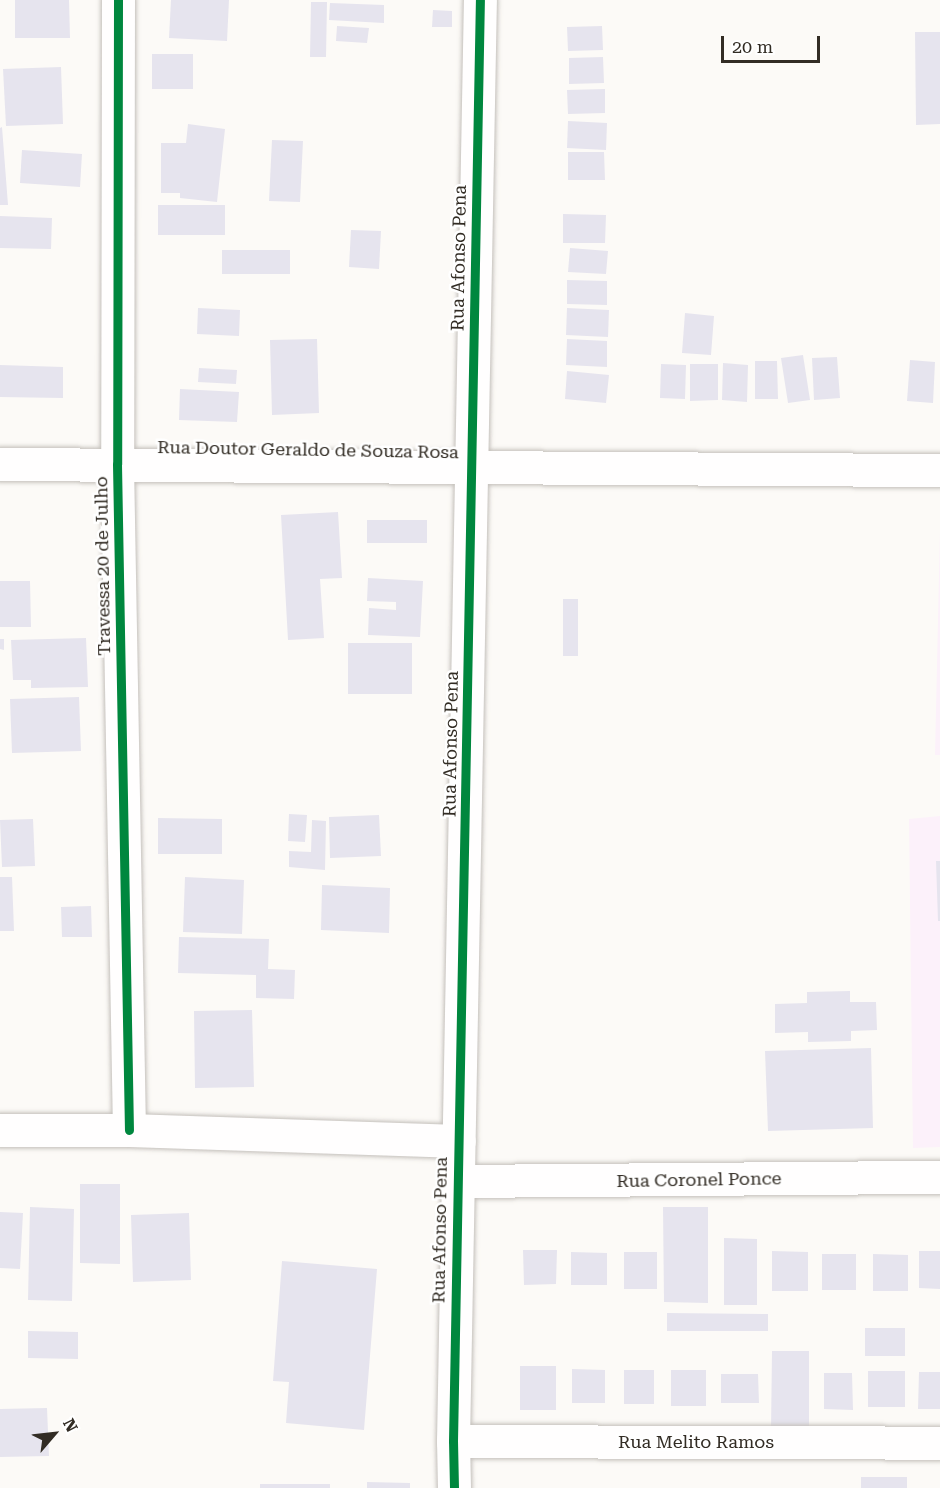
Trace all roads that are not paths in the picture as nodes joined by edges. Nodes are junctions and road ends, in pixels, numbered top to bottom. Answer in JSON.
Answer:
{"nodes":[{"id":1,"x":118,"y":0,"type":"edge"},
{"id":2,"x":480,"y":0,"type":"edge"},
{"id":3,"x":0,"y":464,"type":"edge"},
{"id":4,"x":117,"y":464,"type":"junction"},
{"id":5,"x":473,"y":469,"type":"junction"},
{"id":6,"x":940,"y":470,"type":"edge"},
{"id":7,"x":0,"y":1130,"type":"edge"},
{"id":8,"x":129,"y":1130,"type":"junction"},
{"id":9,"x":459,"y":1141,"type":"junction"},
{"id":10,"x":940,"y":1177,"type":"edge"},
{"id":11,"x":458,"y":1181,"type":"junction"},
{"id":12,"x":453,"y":1442,"type":"junction"},
{"id":13,"x":940,"y":1443,"type":"edge"},
{"id":14,"x":454,"y":1488,"type":"edge"}],
"edges":[{"from":1,"to":4,"type":"street","name":"Travessa 20 de Julho"},
{"from":2,"to":5,"type":"street","name":"Rua Afonso Pena"},
{"from":3,"to":4,"type":"street","name":"Rua Doutor Geraldo de Souza Rosa"},
{"from":4,"to":5,"type":"street","name":"Rua Doutor Geraldo de Souza Rosa"},
{"from":4,"to":8,"type":"street","name":"Travessa 20 de Julho"},
{"from":5,"to":6,"type":"street","name":"Rua Doutor Geraldo de Souza Rosa"},
{"from":5,"to":9,"type":"street","name":"Rua Afonso Pena"},
{"from":7,"to":8,"type":"street"},
{"from":8,"to":9,"type":"street"},
{"from":9,"to":11,"type":"street","name":"Rua Afonso Pena"},
{"from":10,"to":11,"type":"street","name":"Rua Coronel Ponce"},
{"from":11,"to":12,"type":"street","name":"Rua Afonso Pena"},
{"from":12,"to":13,"type":"street","name":"Rua Melito Ramos"},
{"from":12,"to":14,"type":"street","name":"Rua Afonso Pena"}]}
